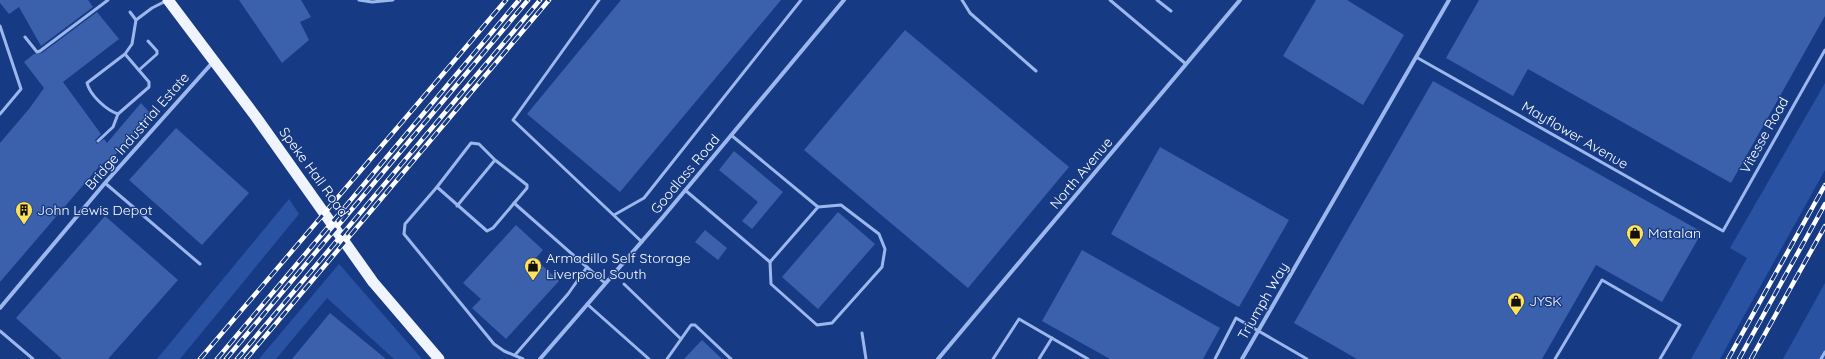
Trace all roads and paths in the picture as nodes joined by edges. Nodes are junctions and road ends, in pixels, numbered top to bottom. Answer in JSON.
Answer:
{"nodes":[{"id":1,"x":108,"y":0,"type":"edge"},
{"id":2,"x":168,"y":0,"type":"edge"},
{"id":3,"x":359,"y":0,"type":"edge"},
{"id":4,"x":393,"y":0,"type":"edge"},
{"id":5,"x":599,"y":0,"type":"edge"},
{"id":6,"x":801,"y":0,"type":"edge"},
{"id":7,"x":844,"y":0,"type":"edge"},
{"id":8,"x":962,"y":0,"type":"edge"},
{"id":9,"x":1110,"y":0,"type":"edge"},
{"id":10,"x":1157,"y":0,"type":"edge"},
{"id":11,"x":1240,"y":0,"type":"edge"},
{"id":12,"x":1450,"y":0,"type":"edge"},
{"id":13,"x":1171,"y":11,"type":"dead end"},
{"id":14,"x":130,"y":12,"type":"dead end"},
{"id":15,"x":136,"y":20,"type":"junction"},
{"id":16,"x":0,"y":26,"type":"edge"},
{"id":17,"x":25,"y":37,"type":"dead end"},
{"id":18,"x":148,"y":41,"type":"dead end"},
{"id":19,"x":1825,"y":50,"type":"edge"},
{"id":20,"x":125,"y":54,"type":"junction"},
{"id":21,"x":1416,"y":57,"type":"junction"},
{"id":22,"x":214,"y":61,"type":"junction"},
{"id":23,"x":1186,"y":64,"type":"junction"},
{"id":24,"x":138,"y":70,"type":"junction"},
{"id":25,"x":1036,"y":71,"type":"dead end"},
{"id":26,"x":0,"y":114,"type":"edge"},
{"id":27,"x":118,"y":114,"type":"junction"},
{"id":28,"x":731,"y":135,"type":"junction"},
{"id":29,"x":98,"y":141,"type":"dead end"},
{"id":30,"x":495,"y":160,"type":"junction"},
{"id":31,"x":105,"y":183,"type":"junction"},
{"id":32,"x":437,"y":187,"type":"junction"},
{"id":33,"x":685,"y":190,"type":"junction"},
{"id":34,"x":514,"y":203,"type":"junction"},
{"id":35,"x":457,"y":206,"type":"junction"},
{"id":36,"x":818,"y":207,"type":"junction"},
{"id":37,"x":614,"y":215,"type":"junction"},
{"id":38,"x":1722,"y":232,"type":"joint"},
{"id":39,"x":642,"y":242,"type":"junction"},
{"id":40,"x":770,"y":262,"type":"junction"},
{"id":41,"x":200,"y":264,"type":"dead end"},
{"id":42,"x":587,"y":267,"type":"junction"},
{"id":43,"x":606,"y":283,"type":"junction"},
{"id":44,"x":624,"y":284,"type":"dead end"},
{"id":45,"x":587,"y":304,"type":"junction"},
{"id":46,"x":0,"y":308,"type":"edge"},
{"id":47,"x":0,"y":331,"type":"edge"},
{"id":48,"x":1258,"y":332,"type":"junction"},
{"id":49,"x":862,"y":333,"type":"dead end"},
{"id":50,"x":1052,"y":338,"type":"junction"},
{"id":51,"x":681,"y":339,"type":"junction"},
{"id":52,"x":1825,"y":352,"type":"edge"},
{"id":53,"x":515,"y":355,"type":"junction"},
{"id":54,"x":1081,"y":355,"type":"junction"},
{"id":55,"x":33,"y":359,"type":"edge"},
{"id":56,"x":439,"y":359,"type":"edge"},
{"id":57,"x":523,"y":359,"type":"edge"},
{"id":58,"x":540,"y":359,"type":"edge"},
{"id":59,"x":649,"y":359,"type":"edge"},
{"id":60,"x":667,"y":359,"type":"edge"},
{"id":61,"x":731,"y":359,"type":"edge"},
{"id":62,"x":866,"y":359,"type":"edge"},
{"id":63,"x":938,"y":359,"type":"edge"},
{"id":64,"x":993,"y":359,"type":"edge"},
{"id":65,"x":1039,"y":359,"type":"edge"},
{"id":66,"x":1079,"y":359,"type":"edge"},
{"id":67,"x":1088,"y":359,"type":"edge"},
{"id":68,"x":1215,"y":359,"type":"edge"},
{"id":69,"x":1242,"y":359,"type":"edge"},
{"id":70,"x":1307,"y":359,"type":"edge"},
{"id":71,"x":1555,"y":359,"type":"edge"},
{"id":72,"x":1660,"y":359,"type":"edge"},
{"id":73,"x":1821,"y":359,"type":"edge"}],
"edges":[{"from":1,"to":17,"type":"lane"},
{"from":2,"to":15,"type":"lane"},
{"from":2,"to":22,"type":"highway","name":"Speke Hall Road"},
{"from":3,"to":4,"type":"lane"},
{"from":5,"to":37,"type":"lane"},
{"from":6,"to":37,"type":"lane"},
{"from":7,"to":28,"type":"street","name":"Goodlass Road"},
{"from":8,"to":25,"type":"lane"},
{"from":9,"to":23,"type":"lane"},
{"from":10,"to":13,"type":"lane"},
{"from":11,"to":23,"type":"street","name":"North Avenue"},
{"from":12,"to":21,"type":"street","name":"Triumph Way"},
{"from":14,"to":15,"type":"lane"},
{"from":15,"to":20,"type":"lane"},
{"from":16,"to":26,"type":"lane"},
{"from":18,"to":24,"type":"lane"},
{"from":19,"to":38,"type":"lane","name":"Vitesse Road"},
{"from":20,"to":24,"type":"lane"},
{"from":20,"to":27,"type":"lane"},
{"from":21,"to":38,"type":"lane","name":"Mayflower Avenue"},
{"from":21,"to":48,"type":"street","name":"Triumph Way"},
{"from":22,"to":31,"type":"street","name":"Bridge Industrial Estate"},
{"from":22,"to":56,"type":"highway","name":"Speke Hall Road"},
{"from":23,"to":63,"type":"street","name":"North Avenue"},
{"from":24,"to":27,"type":"lane"},
{"from":27,"to":29,"type":"lane"},
{"from":28,"to":33,"type":"street","name":"Goodlass Road"},
{"from":28,"to":36,"type":"lane"},
{"from":30,"to":32,"type":"lane"},
{"from":30,"to":34,"type":"lane"},
{"from":30,"to":35,"type":"lane"},
{"from":31,"to":41,"type":"lane"},
{"from":31,"to":46,"type":"street","name":"Bridge Industrial Estate"},
{"from":32,"to":35,"type":"lane"},
{"from":32,"to":53,"type":"lane"},
{"from":33,"to":39,"type":"street","name":"Goodlass Road"},
{"from":33,"to":40,"type":"lane"},
{"from":34,"to":35,"type":"lane"},
{"from":34,"to":42,"type":"lane"},
{"from":36,"to":40,"type":"lane"},
{"from":36,"to":40,"type":"lane"},
{"from":37,"to":39,"type":"lane"},
{"from":39,"to":43,"type":"street","name":"Goodlass Road"},
{"from":42,"to":43,"type":"lane"},
{"from":42,"to":53,"type":"lane"},
{"from":43,"to":45,"type":"street","name":"Goodlass Road"},
{"from":44,"to":51,"type":"lane"},
{"from":45,"to":58,"type":"street","name":"Goodlass Road"},
{"from":45,"to":59,"type":"lane"},
{"from":47,"to":55,"type":"lane"},
{"from":48,"to":68,"type":"lane"},
{"from":48,"to":69,"type":"street","name":"Triumph Way"},
{"from":48,"to":70,"type":"lane"},
{"from":49,"to":62,"type":"lane"},
{"from":50,"to":54,"type":"lane"},
{"from":50,"to":64,"type":"lane"},
{"from":50,"to":65,"type":"lane"},
{"from":51,"to":60,"type":"lane"},
{"from":51,"to":61,"type":"lane"},
{"from":52,"to":73,"type":"lane"},
{"from":53,"to":57,"type":"lane"},
{"from":54,"to":66,"type":"lane"},
{"from":54,"to":67,"type":"lane"},
{"from":71,"to":72,"type":"lane"}]}
